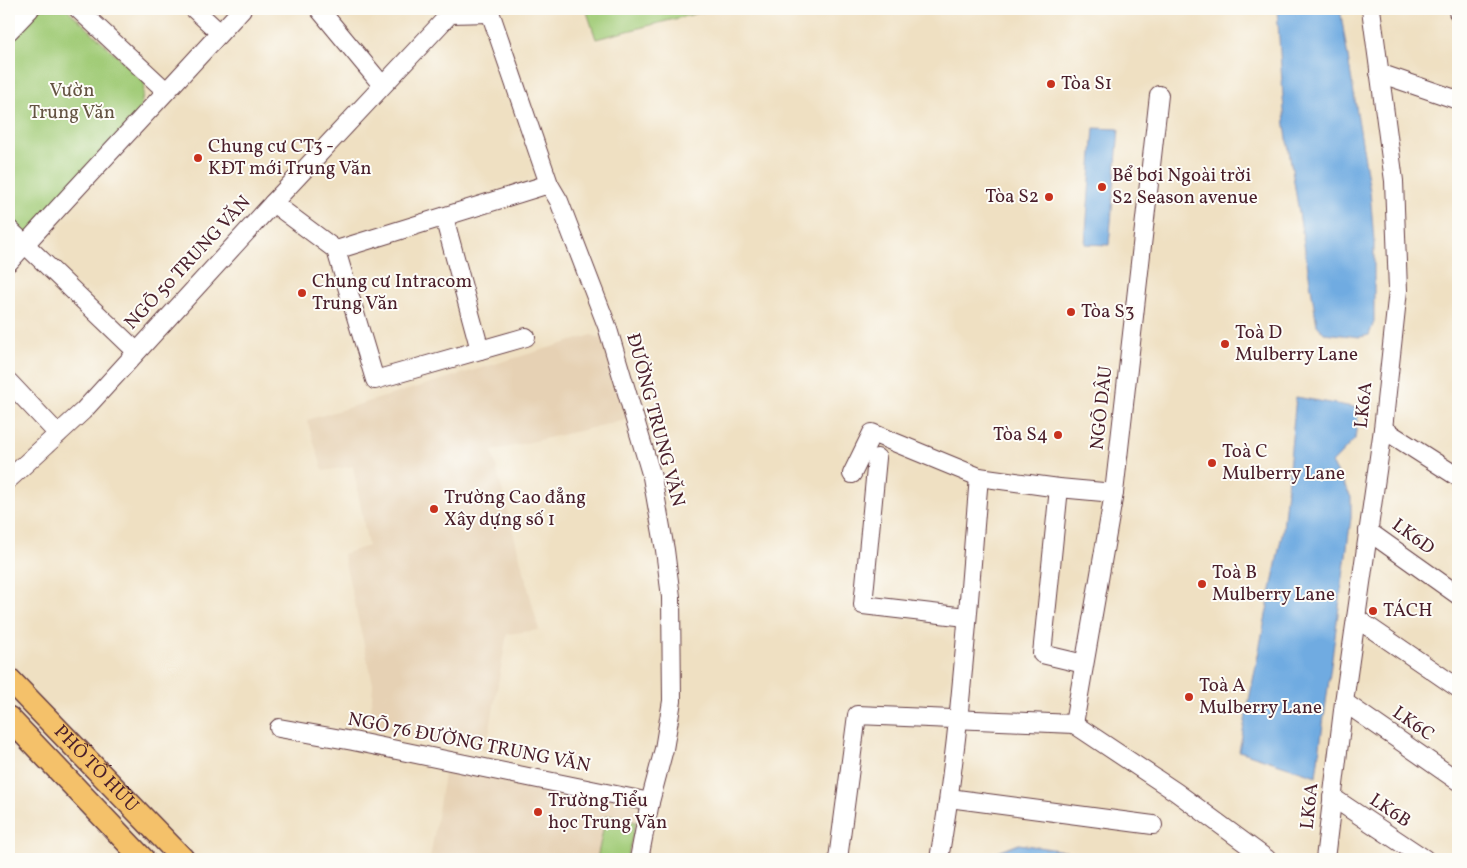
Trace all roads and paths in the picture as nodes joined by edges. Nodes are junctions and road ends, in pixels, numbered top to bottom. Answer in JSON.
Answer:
{"nodes":[{"id":1,"x":30,"y":9,"type":"edge"},
{"id":2,"x":78,"y":9,"type":"edge"},
{"id":3,"x":194,"y":9,"type":"edge"},
{"id":4,"x":242,"y":9,"type":"edge"},
{"id":5,"x":319,"y":9,"type":"edge"},
{"id":6,"x":1371,"y":9,"type":"edge"},
{"id":7,"x":489,"y":11,"type":"edge"},
{"id":8,"x":9,"y":31,"type":"edge"},
{"id":9,"x":220,"y":33,"type":"junction"},
{"id":10,"x":1379,"y":73,"type":"junction"},
{"id":11,"x":382,"y":85,"type":"junction"},
{"id":12,"x":166,"y":91,"type":"junction"},
{"id":13,"x":1159,"y":95,"type":"dead end"},
{"id":14,"x":1458,"y":100,"type":"edge"},
{"id":15,"x":549,"y":184,"type":"junction"},
{"id":16,"x":273,"y":203,"type":"junction"},
{"id":17,"x":444,"y":217,"type":"junction"},
{"id":18,"x":9,"y":228,"type":"edge"},
{"id":19,"x":25,"y":244,"type":"junction"},
{"id":20,"x":336,"y":250,"type":"junction"},
{"id":21,"x":9,"y":262,"type":"edge"},
{"id":22,"x":526,"y":337,"type":"dead end"},
{"id":23,"x":480,"y":350,"type":"junction"},
{"id":24,"x":136,"y":351,"type":"junction"},
{"id":25,"x":9,"y":382,"type":"edge"},
{"id":26,"x":1383,"y":428,"type":"junction"},
{"id":27,"x":58,"y":434,"type":"junction"},
{"id":28,"x":877,"y":458,"type":"dead end"},
{"id":29,"x":852,"y":474,"type":"dead end"},
{"id":30,"x":979,"y":477,"type":"junction"},
{"id":31,"x":1458,"y":477,"type":"edge"},
{"id":32,"x":9,"y":479,"type":"edge"},
{"id":33,"x":1059,"y":488,"type":"junction"},
{"id":34,"x":1114,"y":493,"type":"junction"},
{"id":35,"x":1368,"y":531,"type":"junction"},
{"id":36,"x":1458,"y":595,"type":"edge"},
{"id":37,"x":966,"y":617,"type":"junction"},
{"id":38,"x":1356,"y":618,"type":"junction"},
{"id":39,"x":1084,"y":664,"type":"junction"},
{"id":40,"x":9,"y":680,"type":"edge"},
{"id":41,"x":1458,"y":688,"type":"edge"},
{"id":42,"x":1344,"y":702,"type":"junction"},
{"id":43,"x":9,"y":718,"type":"edge"},
{"id":44,"x":959,"y":719,"type":"junction"},
{"id":45,"x":1074,"y":724,"type":"junction"},
{"id":46,"x":279,"y":728,"type":"dead end"},
{"id":47,"x":1458,"y":781,"type":"edge"},
{"id":48,"x":1332,"y":797,"type":"junction"},
{"id":49,"x":949,"y":798,"type":"junction"},
{"id":50,"x":650,"y":802,"type":"junction"},
{"id":51,"x":1152,"y":825,"type":"dead end"},
{"id":52,"x":170,"y":855,"type":"edge"},
{"id":53,"x":143,"y":859,"type":"edge"},
{"id":54,"x":640,"y":859,"type":"edge"},
{"id":55,"x":838,"y":859,"type":"edge"},
{"id":56,"x":939,"y":859,"type":"edge"},
{"id":57,"x":1267,"y":859,"type":"edge"},
{"id":58,"x":1326,"y":859,"type":"edge"},
{"id":59,"x":1425,"y":859,"type":"edge"}],
"edges":[{"from":1,"to":8,"type":"street"},
{"from":2,"to":12,"type":"street"},
{"from":3,"to":9,"type":"street"},
{"from":4,"to":9,"type":"street"},
{"from":5,"to":11,"type":"street"},
{"from":6,"to":10,"type":"street"},
{"from":7,"to":11,"type":"street","name":"NGÕ 50 TRUNG VĂN"},
{"from":7,"to":15,"type":"street","name":"ĐƯỜNG TRUNG VĂN"},
{"from":9,"to":12,"type":"street"},
{"from":10,"to":14,"type":"street"},
{"from":10,"to":26,"type":"street","name":"LK6A"},
{"from":11,"to":16,"type":"street","name":"NGÕ 50 TRUNG VĂN"},
{"from":12,"to":19,"type":"street"},
{"from":13,"to":34,"type":"street","name":"NGÕ DÂU"},
{"from":15,"to":17,"type":"street"},
{"from":15,"to":50,"type":"street","name":"ĐƯỜNG TRUNG VĂN"},
{"from":16,"to":20,"type":"street"},
{"from":16,"to":24,"type":"street","name":"NGÕ 50 TRUNG VĂN"},
{"from":17,"to":20,"type":"street"},
{"from":17,"to":23,"type":"street"},
{"from":18,"to":19,"type":"street"},
{"from":19,"to":21,"type":"street"},
{"from":19,"to":24,"type":"street"},
{"from":20,"to":23,"type":"street"},
{"from":22,"to":23,"type":"street"},
{"from":24,"to":27,"type":"street","name":"NGÕ 50 TRUNG VĂN"},
{"from":25,"to":27,"type":"street"},
{"from":26,"to":31,"type":"street"},
{"from":26,"to":35,"type":"street","name":"LK6A"},
{"from":27,"to":32,"type":"street","name":"NGÕ 50 TRUNG VĂN"},
{"from":28,"to":37,"type":"street"},
{"from":29,"to":30,"type":"street"},
{"from":30,"to":33,"type":"street"},
{"from":30,"to":37,"type":"street"},
{"from":33,"to":34,"type":"street"},
{"from":33,"to":39,"type":"street"},
{"from":34,"to":39,"type":"street","name":"NGÕ DÂU"},
{"from":35,"to":36,"type":"street","name":"LK6D"},
{"from":35,"to":38,"type":"street","name":"LK6A"},
{"from":37,"to":44,"type":"street"},
{"from":38,"to":41,"type":"street"},
{"from":38,"to":42,"type":"street","name":"LK6A"},
{"from":39,"to":45,"type":"street","name":"NGÕ DÂU"},
{"from":40,"to":52,"type":"main road","name":"PHỐ TỐ HỮU"},
{"from":42,"to":47,"type":"street","name":"LK6C"},
{"from":42,"to":48,"type":"street","name":"LK6A"},
{"from":43,"to":53,"type":"main road","name":"PHỐ TỐ HỮU"},
{"from":44,"to":45,"type":"street"},
{"from":44,"to":49,"type":"street"},
{"from":44,"to":55,"type":"street"},
{"from":45,"to":57,"type":"street"},
{"from":46,"to":50,"type":"street","name":"NGÕ 76 ĐƯỜNG TRUNG VĂN"},
{"from":48,"to":58,"type":"street","name":"LK6A"},
{"from":48,"to":59,"type":"street","name":"LK6B"},
{"from":49,"to":51,"type":"street"},
{"from":49,"to":56,"type":"street"},
{"from":50,"to":54,"type":"street","name":"ĐƯỜNG TRUNG VĂN"}]}
